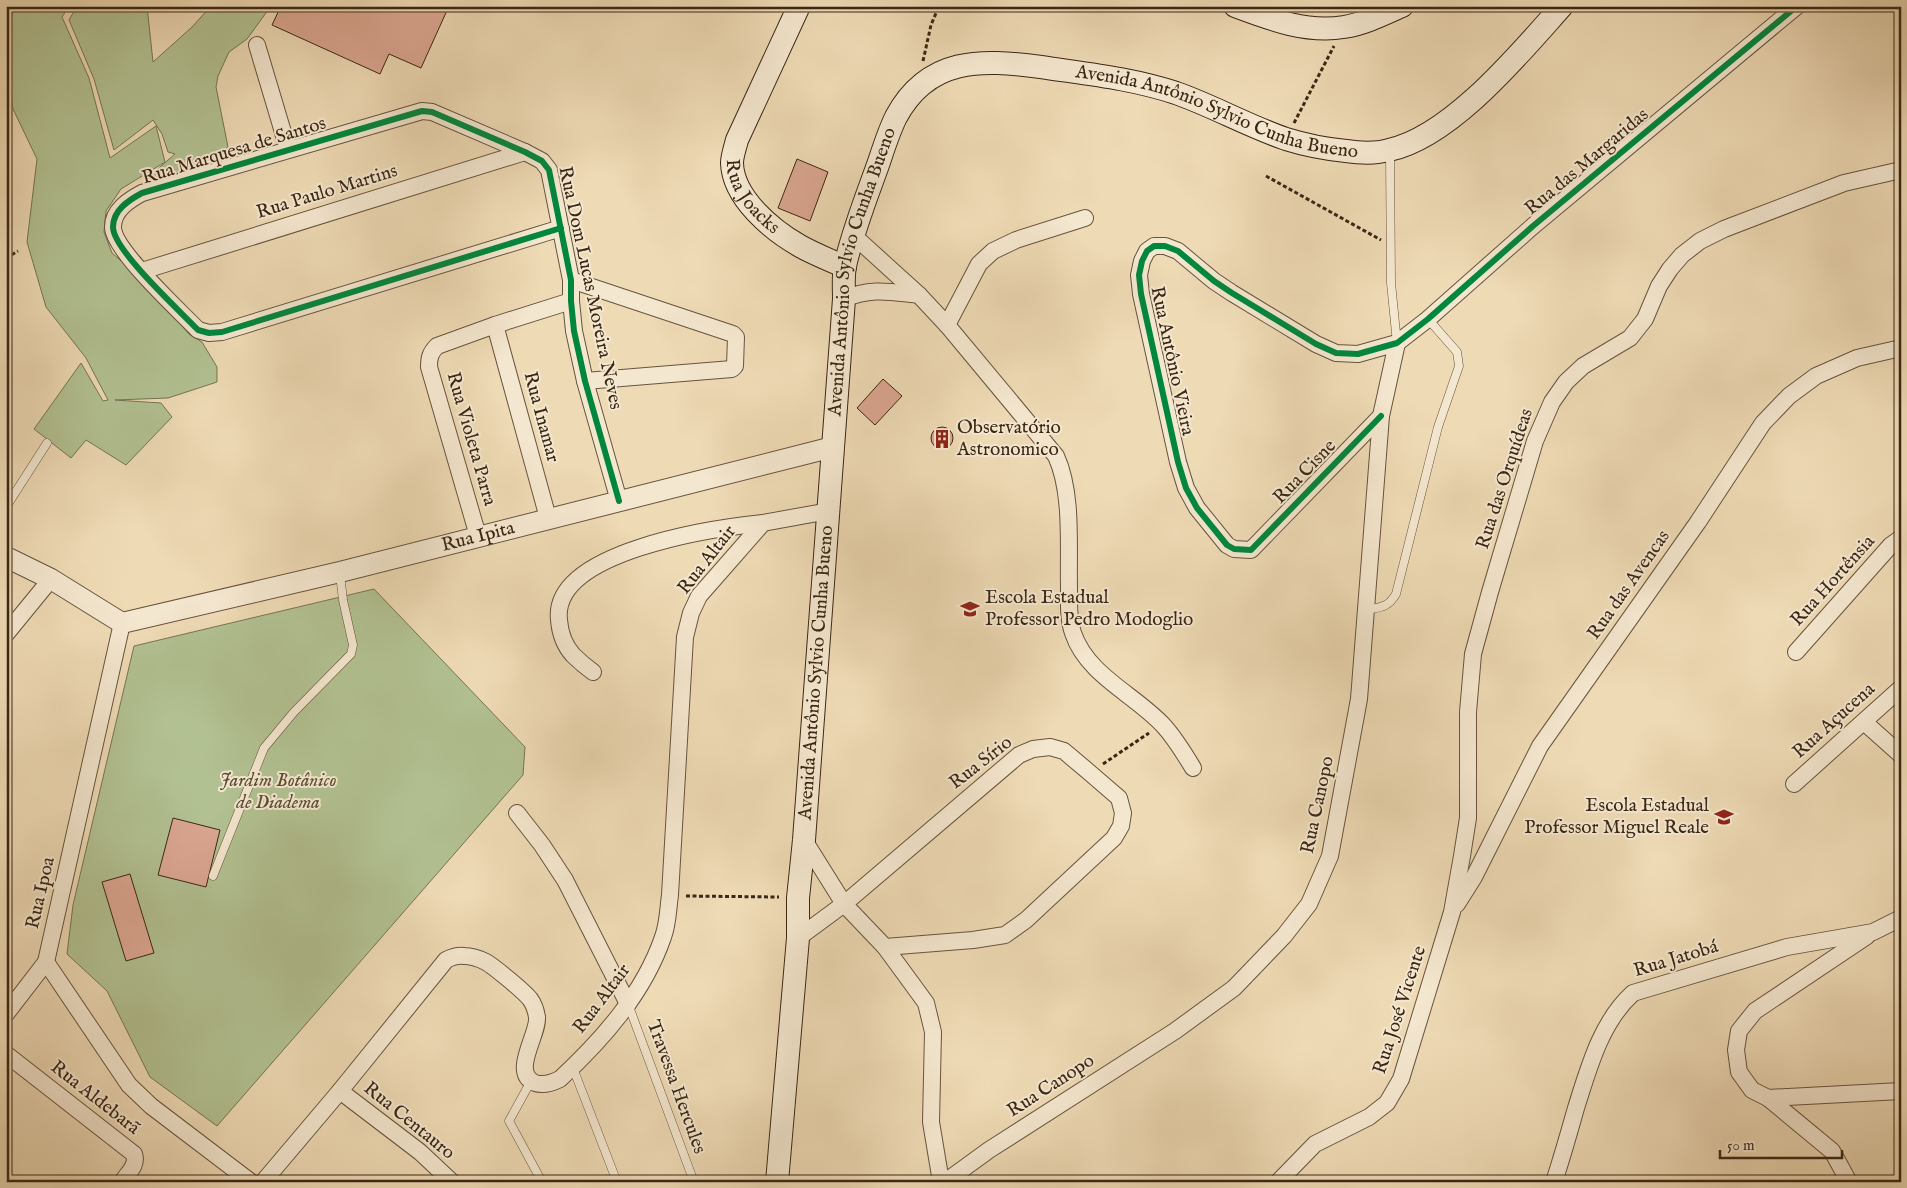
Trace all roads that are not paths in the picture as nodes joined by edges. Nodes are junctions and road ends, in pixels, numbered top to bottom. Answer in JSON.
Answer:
{"nodes":[{"id":1,"x":799,"y":6,"type":"edge"},
{"id":2,"x":1235,"y":6,"type":"edge"},
{"id":3,"x":1402,"y":6,"type":"edge"},
{"id":4,"x":1562,"y":6,"type":"edge"},
{"id":5,"x":1797,"y":6,"type":"edge"},
{"id":6,"x":257,"y":46,"type":"dead end"},
{"id":7,"x":288,"y":150,"type":"junction"},
{"id":8,"x":1390,"y":150,"type":"junction"},
{"id":9,"x":524,"y":152,"type":"junction"},
{"id":10,"x":1901,"y":170,"type":"edge"},
{"id":11,"x":1085,"y":218,"type":"dead end"},
{"id":12,"x":561,"y":228,"type":"junction"},
{"id":13,"x":854,"y":236,"type":"junction"},
{"id":14,"x":845,"y":267,"type":"junction"},
{"id":15,"x":142,"y":272,"type":"junction"},
{"id":16,"x":571,"y":280,"type":"junction"},
{"id":17,"x":919,"y":295,"type":"junction"},
{"id":18,"x":844,"y":299,"type":"junction"},
{"id":19,"x":571,"y":301,"type":"junction"},
{"id":20,"x":1428,"y":319,"type":"junction"},
{"id":21,"x":495,"y":325,"type":"junction"},
{"id":22,"x":947,"y":325,"type":"junction"},
{"id":23,"x":1397,"y":343,"type":"junction"},
{"id":24,"x":1901,"y":348,"type":"edge"},
{"id":25,"x":585,"y":381,"type":"junction"},
{"id":26,"x":1381,"y":416,"type":"junction"},
{"id":27,"x":47,"y":443,"type":"dead end"},
{"id":28,"x":834,"y":447,"type":"junction"},
{"id":29,"x":619,"y":500,"type":"junction"},
{"id":30,"x":6,"y":508,"type":"edge"},
{"id":31,"x":828,"y":511,"type":"junction"},
{"id":32,"x":548,"y":518,"type":"junction"},
{"id":33,"x":763,"y":523,"type":"junction"},
{"id":34,"x":478,"y":536,"type":"junction"},
{"id":35,"x":1901,"y":538,"type":"edge"},
{"id":36,"x":1251,"y":550,"type":"joint"},
{"id":37,"x":6,"y":557,"type":"edge"},
{"id":38,"x":340,"y":572,"type":"junction"},
{"id":39,"x":51,"y":579,"type":"junction"},
{"id":40,"x":1366,"y":610,"type":"junction"},
{"id":41,"x":122,"y":623,"type":"junction"},
{"id":42,"x":6,"y":634,"type":"edge"},
{"id":43,"x":1796,"y":652,"type":"dead end"},
{"id":44,"x":593,"y":672,"type":"dead end"},
{"id":45,"x":1901,"y":688,"type":"edge"},
{"id":46,"x":1864,"y":722,"type":"junction"},
{"id":47,"x":1901,"y":755,"type":"edge"},
{"id":48,"x":1193,"y":768,"type":"dead end"},
{"id":49,"x":1794,"y":784,"type":"dead end"},
{"id":50,"x":517,"y":813,"type":"dead end"},
{"id":51,"x":804,"y":840,"type":"junction"},
{"id":52,"x":213,"y":876,"type":"dead end"},
{"id":53,"x":844,"y":904,"type":"junction"},
{"id":54,"x":1452,"y":912,"type":"junction"},
{"id":55,"x":1901,"y":918,"type":"edge"},
{"id":56,"x":1874,"y":932,"type":"junction"},
{"id":57,"x":798,"y":938,"type":"junction"},
{"id":58,"x":885,"y":948,"type":"junction"},
{"id":59,"x":46,"y":962,"type":"junction"},
{"id":60,"x":628,"y":1004,"type":"junction"},
{"id":61,"x":6,"y":1014,"type":"edge"},
{"id":62,"x":6,"y":1054,"type":"edge"},
{"id":63,"x":573,"y":1068,"type":"junction"},
{"id":64,"x":530,"y":1081,"type":"junction"},
{"id":65,"x":340,"y":1091,"type":"junction"},
{"id":66,"x":1901,"y":1091,"type":"edge"},
{"id":67,"x":1768,"y":1098,"type":"junction"},
{"id":68,"x":122,"y":1182,"type":"edge"},
{"id":69,"x":251,"y":1182,"type":"edge"},
{"id":70,"x":263,"y":1182,"type":"edge"},
{"id":71,"x":452,"y":1182,"type":"edge"},
{"id":72,"x":542,"y":1182,"type":"edge"},
{"id":73,"x":617,"y":1182,"type":"edge"},
{"id":74,"x":694,"y":1182,"type":"edge"},
{"id":75,"x":777,"y":1182,"type":"edge"},
{"id":76,"x":941,"y":1182,"type":"edge"},
{"id":77,"x":945,"y":1182,"type":"edge"},
{"id":78,"x":1278,"y":1182,"type":"edge"},
{"id":79,"x":1554,"y":1182,"type":"edge"},
{"id":80,"x":1849,"y":1182,"type":"edge"}],
"edges":[{"from":1,"to":14,"type":"main road","name":"Rua Joacks"},
{"from":2,"to":3,"type":"main road"},
{"from":4,"to":8,"type":"main road","name":"Avenida Antônio Sylvio Cunha Bueno"},
{"from":5,"to":20,"type":"street","name":"Rua das Margaridas"},
{"from":6,"to":7,"type":"street"},
{"from":7,"to":9,"type":"street","name":"Rua Marquesa de Santos"},
{"from":7,"to":15,"type":"street","name":"Rua Marquesa de Santos"},
{"from":8,"to":13,"type":"main road","name":"Avenida Antônio Sylvio Cunha Bueno"},
{"from":8,"to":23,"type":"lane"},
{"from":9,"to":12,"type":"street","name":"Rua Dom Lucas Moreira Neves"},
{"from":9,"to":15,"type":"street","name":"Rua Paulo Martins"},
{"from":10,"to":54,"type":"street","name":"Rua das Orquídeas"},
{"from":11,"to":22,"type":"street"},
{"from":12,"to":15,"type":"street","name":"Rua Marquesa de Santos"},
{"from":12,"to":16,"type":"street","name":"Rua Dom Lucas Moreira Neves"},
{"from":13,"to":14,"type":"main road","name":"Avenida Antônio Sylvio Cunha Bueno"},
{"from":13,"to":17,"type":"street"},
{"from":14,"to":18,"type":"main road","name":"Avenida Antônio Sylvio Cunha Bueno"},
{"from":16,"to":19,"type":"street","name":"Rua Dom Lucas Moreira Neves"},
{"from":16,"to":25,"type":"street"},
{"from":17,"to":18,"type":"street"},
{"from":17,"to":22,"type":"street"},
{"from":18,"to":28,"type":"main road","name":"Avenida Antônio Sylvio Cunha Bueno"},
{"from":19,"to":21,"type":"street","name":"Rua Violeta Parra"},
{"from":19,"to":25,"type":"street","name":"Rua Dom Lucas Moreira Neves"},
{"from":20,"to":23,"type":"street","name":"Rua das Margaridas"},
{"from":20,"to":40,"type":"lane"},
{"from":21,"to":32,"type":"street","name":"Rua Inamar"},
{"from":21,"to":34,"type":"street","name":"Rua Violeta Parra"},
{"from":22,"to":48,"type":"street"},
{"from":23,"to":26,"type":"street","name":"Rua Canopo"},
{"from":23,"to":36,"type":"street","name":"Rua Antônio Vieira"},
{"from":24,"to":54,"type":"street","name":"Rua das Avencas"},
{"from":25,"to":29,"type":"street","name":"Rua Dom Lucas Moreira Neves"},
{"from":26,"to":36,"type":"street","name":"Rua Cisne"},
{"from":26,"to":40,"type":"street","name":"Rua Canopo"},
{"from":27,"to":30,"type":"lane"},
{"from":28,"to":29,"type":"street","name":"Rua Ipita"},
{"from":28,"to":31,"type":"main road","name":"Avenida Antônio Sylvio Cunha Bueno"},
{"from":29,"to":32,"type":"street","name":"Rua Ipita"},
{"from":31,"to":33,"type":"street","name":"Rua Altair"},
{"from":31,"to":51,"type":"main road","name":"Avenida Antônio Sylvio Cunha Bueno"},
{"from":32,"to":34,"type":"street","name":"Rua Ipita"},
{"from":33,"to":44,"type":"street"},
{"from":33,"to":60,"type":"street","name":"Rua Altair"},
{"from":34,"to":38,"type":"street","name":"Rua Ipita"},
{"from":35,"to":43,"type":"street","name":"Rua Hortênsia"},
{"from":37,"to":39,"type":"street"},
{"from":38,"to":41,"type":"street","name":"Rua Ipita"},
{"from":38,"to":52,"type":"lane"},
{"from":39,"to":41,"type":"street"},
{"from":39,"to":42,"type":"street"},
{"from":40,"to":77,"type":"street","name":"Rua Canopo"},
{"from":41,"to":59,"type":"street","name":"Rua Ipoa"},
{"from":45,"to":46,"type":"street","name":"Rua Açucena"},
{"from":46,"to":47,"type":"street"},
{"from":46,"to":49,"type":"street","name":"Rua Açucena"},
{"from":50,"to":60,"type":"street"},
{"from":51,"to":53,"type":"street"},
{"from":51,"to":57,"type":"main road","name":"Avenida Antônio Sylvio Cunha Bueno"},
{"from":53,"to":57,"type":"street","name":"Rua Sírio"},
{"from":53,"to":58,"type":"street"},
{"from":53,"to":58,"type":"street","name":"Rua Sírio"},
{"from":54,"to":78,"type":"street","name":"Rua José Vicente"},
{"from":55,"to":56,"type":"street","name":"Rua Jatobá"},
{"from":56,"to":67,"type":"street"},
{"from":56,"to":79,"type":"street","name":"Rua Jatobá"},
{"from":57,"to":75,"type":"main road","name":"Avenida Antônio Sylvio Cunha Bueno"},
{"from":58,"to":76,"type":"street"},
{"from":59,"to":61,"type":"street"},
{"from":59,"to":69,"type":"street"},
{"from":60,"to":63,"type":"street","name":"Rua Altair"},
{"from":60,"to":74,"type":"lane","name":"Travessa Hercules"},
{"from":62,"to":68,"type":"street","name":"Rua Aldebarã"},
{"from":63,"to":64,"type":"street","name":"Rua Altair"},
{"from":63,"to":73,"type":"lane"},
{"from":64,"to":65,"type":"street"},
{"from":64,"to":72,"type":"lane"},
{"from":65,"to":70,"type":"street"},
{"from":65,"to":71,"type":"street","name":"Rua Centauro"},
{"from":66,"to":67,"type":"street"},
{"from":67,"to":80,"type":"street"}]}
